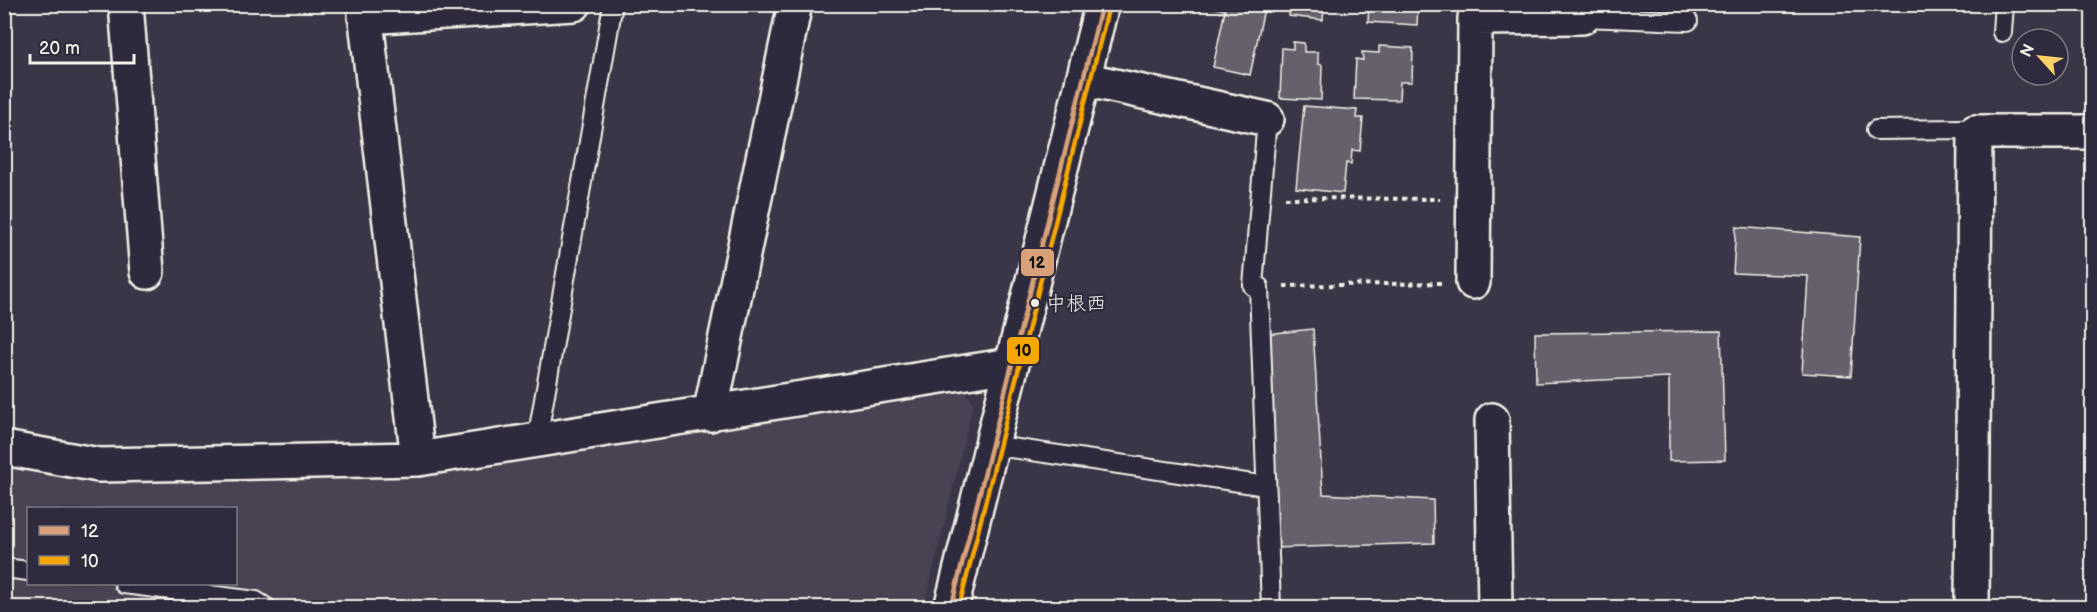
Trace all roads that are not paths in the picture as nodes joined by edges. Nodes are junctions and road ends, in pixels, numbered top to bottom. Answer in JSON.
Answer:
{"nodes":[{"id":1,"x":126,"y":4,"type":"edge"},
{"id":2,"x":574,"y":4,"type":"edge"},
{"id":3,"x":613,"y":4,"type":"edge"},
{"id":4,"x":795,"y":4,"type":"edge"},
{"id":5,"x":1102,"y":4,"type":"edge"},
{"id":6,"x":2004,"y":4,"type":"edge"},
{"id":7,"x":495,"y":7,"type":"edge"},
{"id":8,"x":364,"y":11,"type":"edge"},
{"id":9,"x":1582,"y":11,"type":"edge"},
{"id":10,"x":1688,"y":21,"type":"dead end"},
{"id":11,"x":2002,"y":32,"type":"dead end"},
{"id":12,"x":1083,"y":79,"type":"junction"},
{"id":13,"x":1267,"y":119,"type":"joint"},
{"id":14,"x":1876,"y":130,"type":"dead end"},
{"id":15,"x":1975,"y":132,"type":"junction"},
{"id":16,"x":2092,"y":132,"type":"edge"},
{"id":17,"x":147,"y":272,"type":"dead end"},
{"id":18,"x":1473,"y":282,"type":"road end"},
{"id":19,"x":1011,"y":365,"type":"junction"},
{"id":20,"x":710,"y":414,"type":"junction"},
{"id":21,"x":1492,"y":420,"type":"dead end"},
{"id":22,"x":537,"y":440,"type":"junction"},
{"id":23,"x":991,"y":445,"type":"junction"},
{"id":24,"x":4,"y":448,"type":"edge"},
{"id":25,"x":418,"y":459,"type":"junction"},
{"id":26,"x":1266,"y":486,"type":"junction"},
{"id":27,"x":4,"y":568,"type":"edge"},
{"id":28,"x":27,"y":571,"type":"edge"},
{"id":29,"x":132,"y":585,"type":"edge"},
{"id":30,"x":267,"y":608,"type":"edge"},
{"id":31,"x":951,"y":608,"type":"edge"},
{"id":32,"x":1270,"y":608,"type":"edge"},
{"id":33,"x":1495,"y":608,"type":"edge"},
{"id":34,"x":1972,"y":608,"type":"edge"}],
"edges":[{"from":1,"to":17,"type":"street"},
{"from":2,"to":7,"type":"street"},
{"from":3,"to":22,"type":"lane"},
{"from":4,"to":20,"type":"street"},
{"from":5,"to":12,"type":"street"},
{"from":6,"to":11,"type":"lane"},
{"from":7,"to":8,"type":"street"},
{"from":8,"to":25,"type":"street"},
{"from":9,"to":10,"type":"lane"},
{"from":9,"to":18,"type":"street"},
{"from":12,"to":13,"type":"street"},
{"from":12,"to":19,"type":"street"},
{"from":13,"to":26,"type":"lane"},
{"from":14,"to":15,"type":"lane"},
{"from":15,"to":16,"type":"street"},
{"from":15,"to":34,"type":"street"},
{"from":19,"to":20,"type":"street"},
{"from":19,"to":23,"type":"street"},
{"from":20,"to":22,"type":"street"},
{"from":21,"to":33,"type":"street"},
{"from":22,"to":25,"type":"street"},
{"from":23,"to":26,"type":"lane"},
{"from":23,"to":31,"type":"street"},
{"from":24,"to":25,"type":"street"},
{"from":26,"to":32,"type":"lane"},
{"from":27,"to":28,"type":"lane"},
{"from":29,"to":30,"type":"lane"}]}
